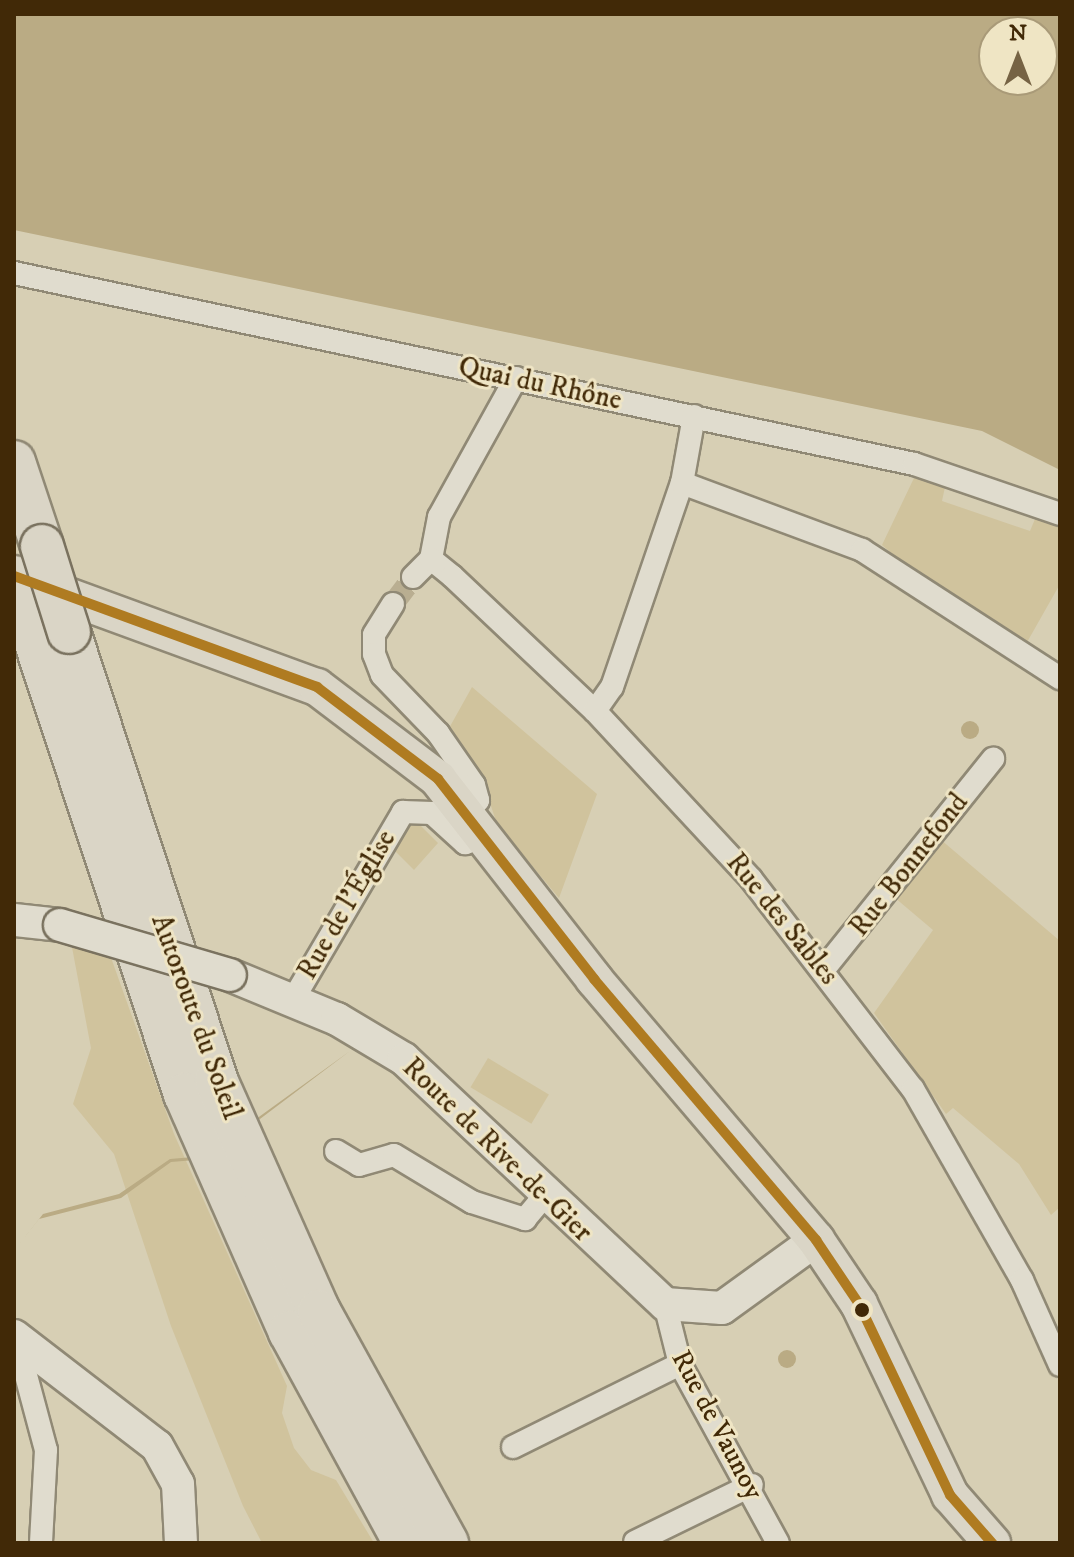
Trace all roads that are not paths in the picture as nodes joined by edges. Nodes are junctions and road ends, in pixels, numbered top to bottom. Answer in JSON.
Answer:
{"nodes":[{"id":1,"x":14,"y":273,"type":"edge"},
{"id":2,"x":516,"y":378,"type":"junction"},
{"id":3,"x":694,"y":416,"type":"junction"},
{"id":4,"x":14,"y":462,"type":"edge"},
{"id":5,"x":682,"y":483,"type":"junction"},
{"id":6,"x":1060,"y":514,"type":"edge"},
{"id":7,"x":431,"y":559,"type":"junction"},
{"id":8,"x":14,"y":576,"type":"edge"},
{"id":9,"x":413,"y":577,"type":"tunnel mouth"},
{"id":10,"x":393,"y":604,"type":"tunnel mouth"},
{"id":11,"x":1060,"y":678,"type":"edge"},
{"id":12,"x":595,"y":711,"type":"junction"},
{"id":13,"x":993,"y":759,"type":"dead end"},
{"id":14,"x":476,"y":824,"type":"junction"},
{"id":15,"x":14,"y":920,"type":"edge"},
{"id":16,"x":824,"y":969,"type":"junction"},
{"id":17,"x":294,"y":998,"type":"junction"},
{"id":18,"x":336,"y":1151,"type":"dead end"},
{"id":19,"x":545,"y":1195,"type":"junction"},
{"id":20,"x":816,"y":1240,"type":"junction"},
{"id":21,"x":665,"y":1304,"type":"junction"},
{"id":22,"x":15,"y":1337,"type":"edge"},
{"id":23,"x":680,"y":1364,"type":"junction"},
{"id":24,"x":1060,"y":1365,"type":"edge"},
{"id":25,"x":513,"y":1447,"type":"dead end"},
{"id":26,"x":752,"y":1485,"type":"junction"},
{"id":27,"x":635,"y":1542,"type":"edge"},
{"id":28,"x":41,"y":1543,"type":"edge"},
{"id":29,"x":181,"y":1543,"type":"edge"},
{"id":30,"x":405,"y":1543,"type":"edge"},
{"id":31,"x":447,"y":1543,"type":"edge"},
{"id":32,"x":778,"y":1543,"type":"edge"},
{"id":33,"x":992,"y":1543,"type":"edge"}],
"edges":[{"from":1,"to":2,"type":"street","name":"Quai du Rhône"},
{"from":2,"to":3,"type":"street","name":"Quai du Rhône"},
{"from":2,"to":7,"type":"street"},
{"from":3,"to":5,"type":"street"},
{"from":3,"to":6,"type":"street","name":"Quai du Rhône"},
{"from":4,"to":31,"type":"highway","name":"Autoroute du Soleil","bridge":true},
{"from":5,"to":11,"type":"street"},
{"from":5,"to":12,"type":"street"},
{"from":7,"to":9,"type":"street"},
{"from":7,"to":12,"type":"street","name":"Rue des Sables"},
{"from":8,"to":14,"type":"main road"},
{"from":8,"to":30,"type":"highway","name":"Autoroute du Soleil"},
{"from":10,"to":14,"type":"street"},
{"from":12,"to":16,"type":"street","name":"Rue des Sables"},
{"from":13,"to":16,"type":"street","name":"Rue Bonnefond"},
{"from":14,"to":17,"type":"street","name":"Rue de l'Église"},
{"from":14,"to":20,"type":"main road"},
{"from":15,"to":17,"type":"main road","name":"Route de Rive-de-Gier","bridge":true},
{"from":16,"to":24,"type":"street","name":"Rue des Sables"},
{"from":17,"to":19,"type":"main road","name":"Route de Rive-de-Gier"},
{"from":18,"to":19,"type":"street"},
{"from":19,"to":21,"type":"main road","name":"Route de Rive-de-Gier"},
{"from":20,"to":21,"type":"main road"},
{"from":20,"to":33,"type":"main road"},
{"from":21,"to":23,"type":"street","name":"Rue de Vaunoy"},
{"from":22,"to":28,"type":"street"},
{"from":22,"to":29,"type":"main road"},
{"from":23,"to":25,"type":"street"},
{"from":23,"to":26,"type":"street","name":"Rue de Vaunoy"},
{"from":26,"to":27,"type":"street"},
{"from":26,"to":32,"type":"street","name":"Rue de Vaunoy"}]}
